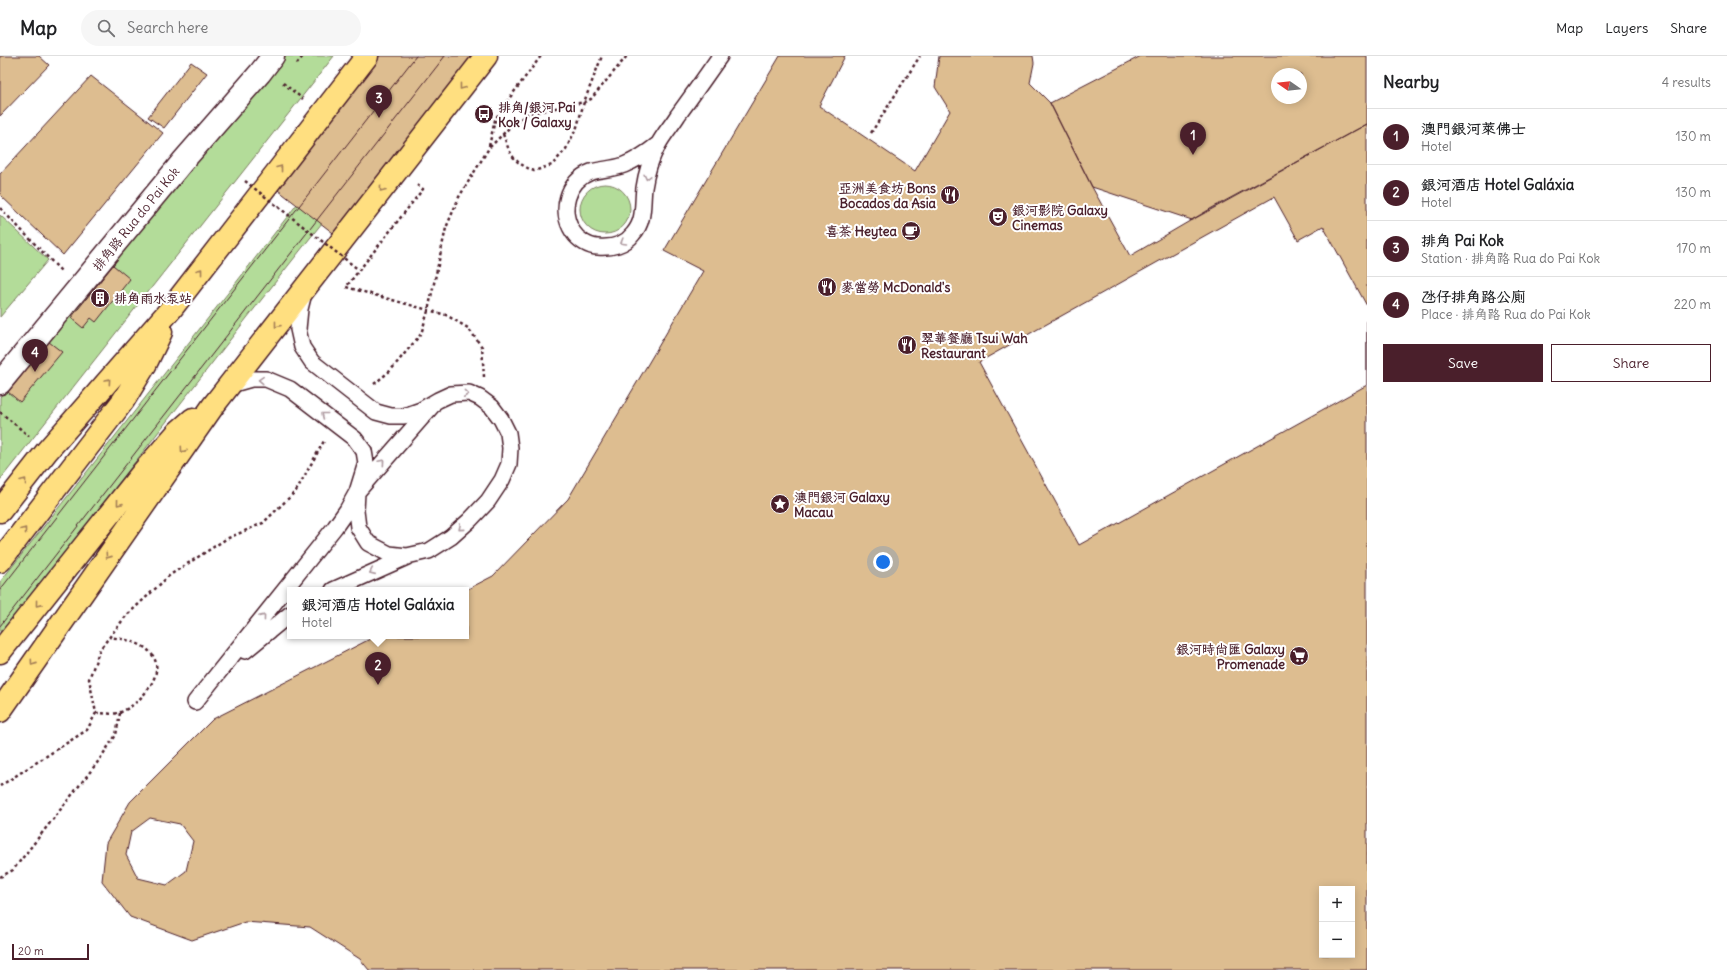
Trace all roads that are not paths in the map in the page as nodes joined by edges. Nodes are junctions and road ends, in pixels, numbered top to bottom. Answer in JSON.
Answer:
{"nodes":[{"id":1,"x":273,"y":56,"type":"edge"},
{"id":2,"x":367,"y":56,"type":"edge"},
{"id":3,"x":486,"y":56,"type":"edge"},
{"id":4,"x":720,"y":56,"type":"edge"},
{"id":5,"x":658,"y":145,"type":"junction"},
{"id":6,"x":306,"y":288,"type":"junction"},
{"id":7,"x":171,"y":309,"type":"junction"},
{"id":8,"x":0,"y":383,"type":"edge"},
{"id":9,"x":230,"y":384,"type":"junction"},
{"id":10,"x":438,"y":400,"type":"junction"},
{"id":11,"x":213,"y":406,"type":"junction"},
{"id":12,"x":357,"y":492,"type":"junction"},
{"id":13,"x":0,"y":511,"type":"edge"},
{"id":14,"x":407,"y":556,"type":"junction"},
{"id":15,"x":0,"y":561,"type":"edge"},
{"id":16,"x":287,"y":587,"type":"edge"},
{"id":17,"x":287,"y":587,"type":"edge"},
{"id":18,"x":340,"y":587,"type":"edge"},
{"id":19,"x":287,"y":616,"type":"edge"},
{"id":20,"x":0,"y":652,"type":"edge"},
{"id":21,"x":0,"y":711,"type":"edge"}],
"edges":[{"from":1,"to":8,"type":"street","name":"排角路 Rua do Pai Kok"},
{"from":7,"to":2,"type":"main road","one_way":true},
{"from":3,"to":6,"type":"main road","one_way":true},
{"from":4,"to":5,"type":"lane"},
{"from":5,"to":5,"type":"lane","one_way":true},
{"from":6,"to":9,"type":"main road","one_way":true},
{"from":6,"to":10,"type":"lane"},
{"from":13,"to":7,"type":"main road","one_way":true},
{"from":15,"to":7,"type":"main road","one_way":true},
{"from":9,"to":11,"type":"main road"},
{"from":12,"to":9,"type":"lane","one_way":true},
{"from":12,"to":10,"type":"lane","one_way":true},
{"from":10,"to":14,"type":"lane","one_way":true},
{"from":11,"to":20,"type":"main road","one_way":true},
{"from":11,"to":21,"type":"main road","one_way":true},
{"from":12,"to":14,"type":"lane"},
{"from":17,"to":12,"type":"lane","one_way":true},
{"from":14,"to":18,"type":"lane","one_way":true},
{"from":19,"to":16,"type":"lane","one_way":true}]}
